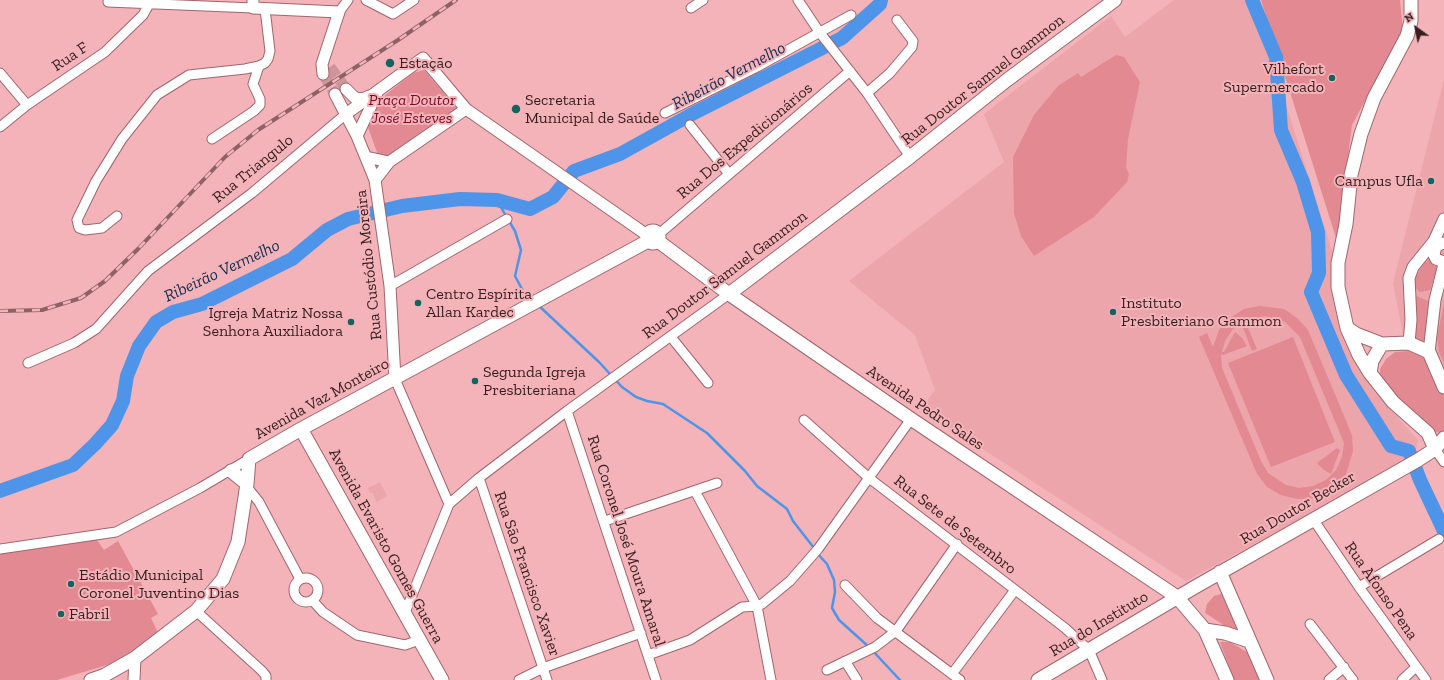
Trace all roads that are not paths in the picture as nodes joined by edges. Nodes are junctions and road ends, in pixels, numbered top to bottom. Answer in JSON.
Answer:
{"nodes":[{"id":1,"x":348,"y":0,"type":"edge"},
{"id":2,"x":366,"y":0,"type":"edge"},
{"id":3,"x":414,"y":0,"type":"edge"},
{"id":4,"x":703,"y":0,"type":"edge"},
{"id":5,"x":798,"y":0,"type":"edge"},
{"id":6,"x":1115,"y":0,"type":"edge"},
{"id":7,"x":1411,"y":0,"type":"edge"},
{"id":8,"x":108,"y":2,"type":"dead end"},
{"id":9,"x":149,"y":4,"type":"junction"},
{"id":10,"x":253,"y":4,"type":"edge"},
{"id":11,"x":691,"y":8,"type":"dead end"},
{"id":12,"x":266,"y":9,"type":"junction"},
{"id":13,"x":339,"y":12,"type":"junction"},
{"id":14,"x":851,"y":15,"type":"dead end"},
{"id":15,"x":897,"y":20,"type":"dead end"},
{"id":16,"x":821,"y":34,"type":"junction"},
{"id":17,"x":259,"y":66,"type":"junction"},
{"id":18,"x":327,"y":71,"type":"tunnel mouth"},
{"id":19,"x":850,"y":71,"type":"junction"},
{"id":20,"x":2,"y":79,"type":"edge"},
{"id":21,"x":346,"y":89,"type":"tunnel mouth"},
{"id":22,"x":377,"y":92,"type":"junction"},
{"id":23,"x":867,"y":93,"type":"junction"},
{"id":24,"x":335,"y":94,"type":"tunnel mouth"},
{"id":25,"x":27,"y":105,"type":"junction"},
{"id":26,"x":466,"y":109,"type":"junction"},
{"id":27,"x":665,"y":113,"type":"dead end"},
{"id":28,"x":346,"y":114,"type":"junction"},
{"id":29,"x":690,"y":125,"type":"dead end"},
{"id":30,"x":0,"y":127,"type":"edge"},
{"id":31,"x":357,"y":136,"type":"junction"},
{"id":32,"x":212,"y":139,"type":"dead end"},
{"id":33,"x":366,"y":157,"type":"junction"},
{"id":34,"x":910,"y":157,"type":"junction"},
{"id":35,"x":389,"y":162,"type":"junction"},
{"id":36,"x":729,"y":174,"type":"junction"},
{"id":37,"x":375,"y":180,"type":"junction"},
{"id":38,"x":117,"y":216,"type":"dead end"},
{"id":39,"x":507,"y":219,"type":"dead end"},
{"id":40,"x":1443,"y":225,"type":"edge"},
{"id":41,"x":653,"y":238,"type":"junction"},
{"id":42,"x":1438,"y":243,"type":"edge"},
{"id":43,"x":1444,"y":263,"type":"edge"},
{"id":44,"x":390,"y":286,"type":"junction"},
{"id":45,"x":729,"y":294,"type":"junction"},
{"id":46,"x":1347,"y":328,"type":"junction"},
{"id":47,"x":671,"y":337,"type":"junction"},
{"id":48,"x":1409,"y":343,"type":"junction"},
{"id":49,"x":1382,"y":344,"type":"junction"},
{"id":50,"x":1429,"y":352,"type":"junction"},
{"id":51,"x":28,"y":363,"type":"dead end"},
{"id":52,"x":1370,"y":373,"type":"junction"},
{"id":53,"x":395,"y":379,"type":"junction"},
{"id":54,"x":708,"y":383,"type":"dead end"},
{"id":55,"x":1444,"y":387,"type":"edge"},
{"id":56,"x":567,"y":411,"type":"junction"},
{"id":57,"x":911,"y":419,"type":"junction"},
{"id":58,"x":804,"y":420,"type":"dead end"},
{"id":59,"x":301,"y":429,"type":"junction"},
{"id":60,"x":1428,"y":433,"type":"junction"},
{"id":61,"x":1444,"y":437,"type":"edge"},
{"id":62,"x":1435,"y":449,"type":"junction"},
{"id":63,"x":264,"y":450,"type":"junction"},
{"id":64,"x":249,"y":459,"type":"junction"},
{"id":65,"x":1444,"y":462,"type":"edge"},
{"id":66,"x":231,"y":471,"type":"junction"},
{"id":67,"x":479,"y":478,"type":"junction"},
{"id":68,"x":869,"y":478,"type":"junction"},
{"id":69,"x":717,"y":483,"type":"dead end"},
{"id":70,"x":247,"y":486,"type":"junction"},
{"id":71,"x":695,"y":491,"type":"junction"},
{"id":72,"x":449,"y":504,"type":"junction"},
{"id":73,"x":1313,"y":519,"type":"junction"},
{"id":74,"x":605,"y":521,"type":"junction"},
{"id":75,"x":1439,"y":539,"type":"dead end"},
{"id":76,"x":956,"y":544,"type":"junction"},
{"id":77,"x":0,"y":549,"type":"edge"},
{"id":78,"x":1220,"y":572,"type":"junction"},
{"id":79,"x":300,"y":579,"type":"junction"},
{"id":80,"x":845,"y":585,"type":"dead end"},
{"id":81,"x":1359,"y":587,"type":"junction"},
{"id":82,"x":1015,"y":590,"type":"junction"},
{"id":83,"x":1177,"y":597,"type":"junction"},
{"id":84,"x":312,"y":600,"type":"junction"},
{"id":85,"x":757,"y":606,"type":"junction"},
{"id":86,"x":196,"y":611,"type":"junction"},
{"id":87,"x":404,"y":615,"type":"junction"},
{"id":88,"x":1310,"y":624,"type":"dead end"},
{"id":89,"x":1205,"y":630,"type":"junction"},
{"id":90,"x":896,"y":631,"type":"junction"},
{"id":91,"x":641,"y":633,"type":"junction"},
{"id":92,"x":419,"y":640,"type":"junction"},
{"id":93,"x":1249,"y":641,"type":"junction"},
{"id":94,"x":1089,"y":650,"type":"junction"},
{"id":95,"x":648,"y":656,"type":"junction"},
{"id":96,"x":135,"y":658,"type":"junction"},
{"id":97,"x":845,"y":661,"type":"junction"},
{"id":98,"x":1416,"y":667,"type":"junction"},
{"id":99,"x":543,"y":668,"type":"junction"},
{"id":100,"x":1344,"y":668,"type":"junction"},
{"id":101,"x":826,"y":670,"type":"dead end"},
{"id":102,"x":952,"y":674,"type":"junction"},
{"id":103,"x":90,"y":680,"type":"edge"},
{"id":104,"x":134,"y":680,"type":"edge"},
{"id":105,"x":266,"y":680,"type":"edge"},
{"id":106,"x":442,"y":680,"type":"edge"},
{"id":107,"x":519,"y":680,"type":"edge"},
{"id":108,"x":547,"y":680,"type":"edge"},
{"id":109,"x":656,"y":680,"type":"edge"},
{"id":110,"x":771,"y":680,"type":"edge"},
{"id":111,"x":857,"y":680,"type":"edge"},
{"id":112,"x":960,"y":680,"type":"edge"},
{"id":113,"x":1038,"y":680,"type":"edge"},
{"id":114,"x":1102,"y":680,"type":"edge"},
{"id":115,"x":1227,"y":680,"type":"edge"},
{"id":116,"x":1267,"y":680,"type":"edge"},
{"id":117,"x":1329,"y":680,"type":"edge"},
{"id":118,"x":1353,"y":680,"type":"edge"},
{"id":119,"x":1402,"y":680,"type":"edge"},
{"id":120,"x":1426,"y":680,"type":"edge"}],
"edges":[{"from":1,"to":13,"type":"street"},
{"from":2,"to":3,"type":"street"},
{"from":4,"to":11,"type":"street"},
{"from":5,"to":16,"type":"street"},
{"from":6,"to":34,"type":"main road","name":"Rua Doutor Samuel Gammon"},
{"from":7,"to":46,"type":"main road"},
{"from":8,"to":9,"type":"street"},
{"from":9,"to":10,"type":"street"},
{"from":9,"to":25,"type":"street","name":"Rua F"},
{"from":10,"to":12,"type":"street"},
{"from":12,"to":13,"type":"street"},
{"from":12,"to":17,"type":"street"},
{"from":13,"to":18,"type":"street"},
{"from":14,"to":16,"type":"street"},
{"from":15,"to":23,"type":"street"},
{"from":16,"to":19,"type":"street"},
{"from":16,"to":27,"type":"street"},
{"from":17,"to":32,"type":"street"},
{"from":17,"to":38,"type":"street"},
{"from":19,"to":23,"type":"street"},
{"from":19,"to":36,"type":"street","name":"Rua Dos Expedicionários"},
{"from":20,"to":25,"type":"street"},
{"from":21,"to":22,"type":"street"},
{"from":22,"to":26,"type":"street","name":"Avenida Pedro Sales"},
{"from":22,"to":28,"type":"street"},
{"from":22,"to":31,"type":"street"},
{"from":23,"to":34,"type":"street"},
{"from":24,"to":28,"type":"street","name":"Rua Custódio Moreira"},
{"from":25,"to":30,"type":"street","name":"Rua F"},
{"from":26,"to":35,"type":"street"},
{"from":26,"to":41,"type":"street","name":"Avenida Pedro Sales"},
{"from":28,"to":31,"type":"street","name":"Rua Custódio Moreira"},
{"from":28,"to":51,"type":"street","name":"Rua Triangulo"},
{"from":29,"to":36,"type":"street"},
{"from":31,"to":33,"type":"street","name":"Rua Custódio Moreira"},
{"from":33,"to":35,"type":"street"},
{"from":33,"to":37,"type":"street","name":"Rua Custódio Moreira"},
{"from":34,"to":45,"type":"main road","name":"Rua Doutor Samuel Gammon"},
{"from":35,"to":37,"type":"street"},
{"from":36,"to":41,"type":"street","name":"Rua Dos Expedicionários"},
{"from":37,"to":44,"type":"street","name":"Rua Custódio Moreira"},
{"from":39,"to":44,"type":"street"},
{"from":40,"to":42,"type":"street"},
{"from":41,"to":45,"type":"main road","name":"Avenida Pedro Sales"},
{"from":41,"to":53,"type":"main road","name":"Avenida Vaz Monteiro"},
{"from":42,"to":43,"type":"street"},
{"from":42,"to":48,"type":"street"},
{"from":43,"to":50,"type":"street"},
{"from":44,"to":53,"type":"street","name":"Rua Custódio Moreira"},
{"from":45,"to":47,"type":"street","name":"Rua Doutor Samuel Gammon"},
{"from":45,"to":57,"type":"main road","name":"Avenida Pedro Sales"},
{"from":46,"to":49,"type":"main road"},
{"from":46,"to":52,"type":"main road"},
{"from":47,"to":54,"type":"street"},
{"from":47,"to":56,"type":"street","name":"Rua Doutor Samuel Gammon"},
{"from":48,"to":49,"type":"main road"},
{"from":48,"to":50,"type":"main road"},
{"from":49,"to":52,"type":"main road"},
{"from":50,"to":55,"type":"main road"},
{"from":52,"to":60,"type":"main road"},
{"from":53,"to":59,"type":"main road","name":"Avenida Vaz Monteiro"},
{"from":53,"to":72,"type":"street","name":"Rua Custódio Moreira"},
{"from":56,"to":67,"type":"street","name":"Rua Doutor Samuel Gammon"},
{"from":56,"to":74,"type":"street","name":"Rua Coronel José Moura Amaral"},
{"from":57,"to":68,"type":"street"},
{"from":57,"to":83,"type":"main road","name":"Avenida Pedro Sales"},
{"from":58,"to":68,"type":"street","name":"Rua Sete de Setembro"},
{"from":59,"to":63,"type":"main road","name":"Avenida Vaz Monteiro"},
{"from":59,"to":87,"type":"main road","name":"Avenida Evaristo Gomes Guerra"},
{"from":60,"to":61,"type":"main road"},
{"from":60,"to":62,"type":"main road"},
{"from":61,"to":62,"type":"main road","name":"Rua Doutor Becker"},
{"from":62,"to":65,"type":"street"},
{"from":62,"to":73,"type":"main road","name":"Rua Doutor Becker"},
{"from":63,"to":64,"type":"main road","name":"Avenida Vaz Monteiro"},
{"from":63,"to":70,"type":"main road"},
{"from":64,"to":66,"type":"street","name":"Avenida Vaz Monteiro"},
{"from":64,"to":70,"type":"main road"},
{"from":66,"to":70,"type":"main road"},
{"from":66,"to":77,"type":"street","name":"Avenida Vaz Monteiro"},
{"from":67,"to":72,"type":"street","name":"Rua Doutor Samuel Gammon"},
{"from":67,"to":99,"type":"street","name":"Rua São Francisco Xavier"},
{"from":68,"to":76,"type":"street","name":"Rua Sete de Setembro"},
{"from":68,"to":85,"type":"street"},
{"from":69,"to":71,"type":"street"},
{"from":70,"to":79,"type":"street"},
{"from":70,"to":86,"type":"main road"},
{"from":71,"to":74,"type":"street"},
{"from":71,"to":85,"type":"street"},
{"from":72,"to":87,"type":"street","name":"Rua Doutor Samuel Gammon"},
{"from":73,"to":78,"type":"main road","name":"Rua Doutor Becker"},
{"from":73,"to":81,"type":"street","name":"Rua Afonso Pena"},
{"from":74,"to":91,"type":"street","name":"Rua Coronel José Moura Amaral"},
{"from":75,"to":81,"type":"street"},
{"from":76,"to":82,"type":"street","name":"Rua Sete de Setembro"},
{"from":76,"to":90,"type":"street"},
{"from":78,"to":83,"type":"main road","name":"Rua Doutor Becker"},
{"from":78,"to":93,"type":"main road"},
{"from":79,"to":84,"type":"street"},
{"from":79,"to":84,"type":"street"},
{"from":80,"to":90,"type":"street"},
{"from":81,"to":98,"type":"street","name":"Rua Afonso Pena"},
{"from":82,"to":94,"type":"street","name":"Rua Sete de Setembro"},
{"from":82,"to":102,"type":"street"},
{"from":83,"to":89,"type":"main road","name":"Avenida Pedro Sales"},
{"from":83,"to":94,"type":"main road","name":"Rua do Instituto"},
{"from":84,"to":92,"type":"street"},
{"from":85,"to":95,"type":"street"},
{"from":85,"to":110,"type":"street"},
{"from":86,"to":96,"type":"main road"},
{"from":86,"to":105,"type":"street"},
{"from":87,"to":92,"type":"main road","name":"Avenida Evaristo Gomes Guerra"},
{"from":88,"to":100,"type":"street"},
{"from":89,"to":93,"type":"main road"},
{"from":89,"to":115,"type":"main road","name":"Avenida Pedro Sales"},
{"from":90,"to":97,"type":"street"},
{"from":90,"to":102,"type":"street"},
{"from":91,"to":95,"type":"street","name":"Rua Coronel José Moura Amaral"},
{"from":91,"to":99,"type":"street"},
{"from":92,"to":106,"type":"main road","name":"Avenida Evaristo Gomes Guerra"},
{"from":93,"to":116,"type":"main road"},
{"from":94,"to":113,"type":"main road","name":"Rua do Instituto"},
{"from":94,"to":114,"type":"street"},
{"from":95,"to":109,"type":"street","name":"Rua Coronel José Moura Amaral"},
{"from":96,"to":103,"type":"main road"},
{"from":96,"to":104,"type":"street"},
{"from":97,"to":101,"type":"street"},
{"from":97,"to":111,"type":"street"},
{"from":98,"to":119,"type":"street"},
{"from":98,"to":120,"type":"street","name":"Rua Afonso Pena"},
{"from":99,"to":107,"type":"street"},
{"from":99,"to":108,"type":"street","name":"Rua São Francisco Xavier"},
{"from":100,"to":117,"type":"street"},
{"from":100,"to":118,"type":"street"},
{"from":102,"to":112,"type":"street"}]}
